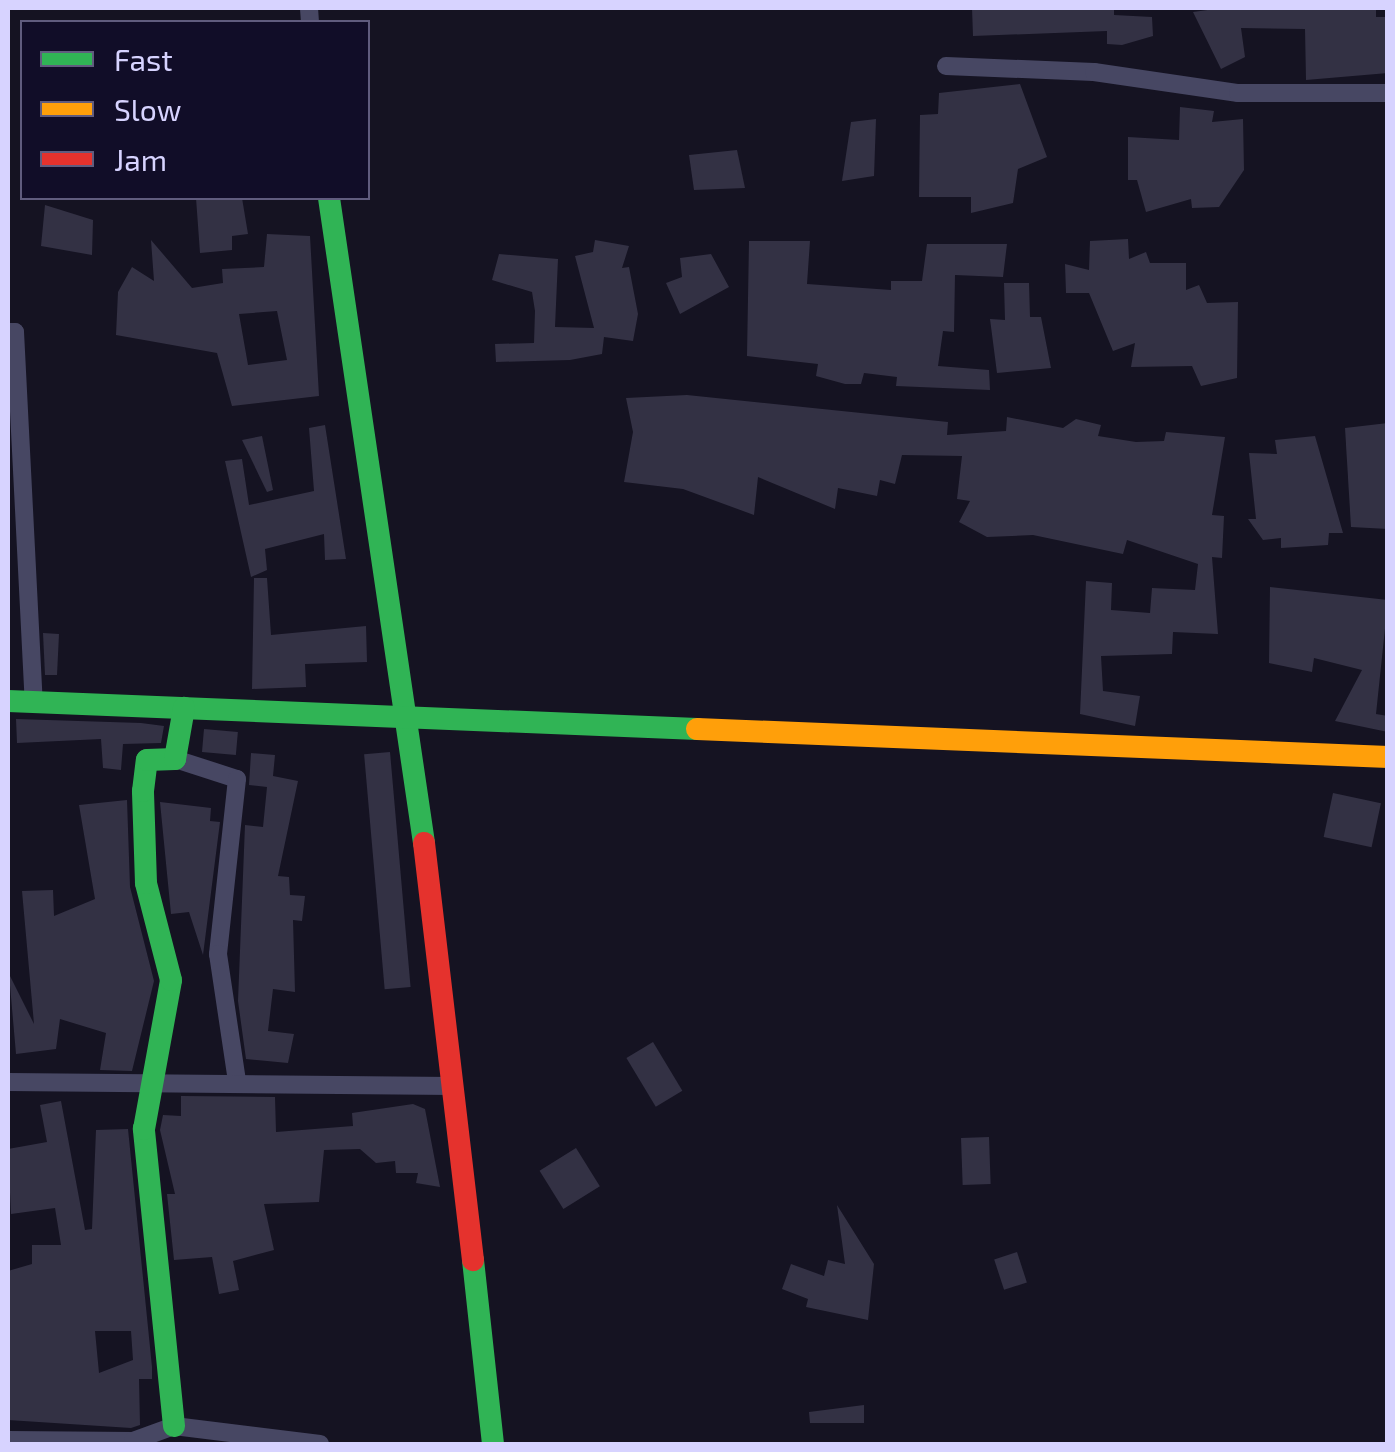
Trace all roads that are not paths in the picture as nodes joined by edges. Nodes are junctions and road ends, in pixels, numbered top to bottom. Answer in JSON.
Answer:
{"nodes":[{"id":1,"x":946,"y":66,"type":"dead end"},
{"id":2,"x":1388,"y":93,"type":"edge"},
{"id":3,"x":329,"y":200,"type":"edge"},
{"id":4,"x":8,"y":332,"type":"edge"},
{"id":5,"x":8,"y":701,"type":"edge"},
{"id":6,"x":34,"y":702,"type":"junction"},
{"id":7,"x":184,"y":708,"type":"junction"},
{"id":8,"x":408,"y":716,"type":"junction"},
{"id":9,"x":1388,"y":758,"type":"edge"},
{"id":10,"x":174,"y":759,"type":"junction"},
{"id":11,"x":238,"y":1081,"type":"junction"},
{"id":12,"x":8,"y":1082,"type":"edge"},
{"id":13,"x":152,"y":1083,"type":"junction"},
{"id":14,"x":452,"y":1086,"type":"junction"},
{"id":15,"x":174,"y":1426,"type":"junction"},
{"id":16,"x":8,"y":1440,"type":"edge"},
{"id":17,"x":320,"y":1444,"type":"edge"},
{"id":18,"x":476,"y":1444,"type":"edge"},
{"id":19,"x":493,"y":1444,"type":"edge"}],
"edges":[{"from":1,"to":2,"type":"street"},
{"from":3,"to":8,"type":"street"},
{"from":4,"to":6,"type":"street"},
{"from":5,"to":6,"type":"street"},
{"from":6,"to":7,"type":"street"},
{"from":7,"to":8,"type":"street"},
{"from":7,"to":10,"type":"street"},
{"from":8,"to":9,"type":"street"},
{"from":8,"to":14,"type":"street"},
{"from":10,"to":11,"type":"street"},
{"from":10,"to":13,"type":"street"},
{"from":11,"to":13,"type":"street"},
{"from":11,"to":14,"type":"street"},
{"from":12,"to":13,"type":"street"},
{"from":13,"to":15,"type":"street"},
{"from":14,"to":19,"type":"street"},
{"from":15,"to":16,"type":"street"},
{"from":15,"to":17,"type":"street"},
{"from":18,"to":19,"type":"street"}]}
